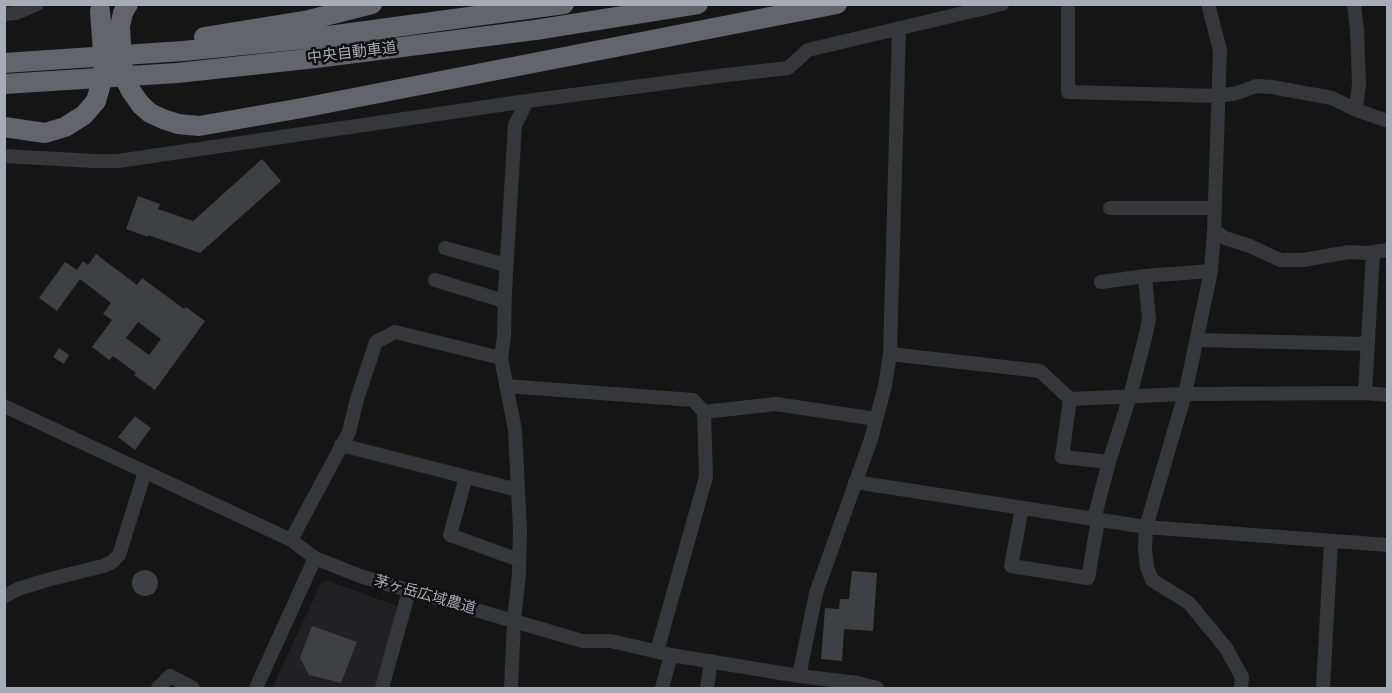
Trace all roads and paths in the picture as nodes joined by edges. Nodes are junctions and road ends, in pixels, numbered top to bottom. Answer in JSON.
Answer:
{"nodes":[{"id":1,"x":37,"y":4,"type":"edge"},
{"id":2,"x":128,"y":4,"type":"edge"},
{"id":3,"x":372,"y":4,"type":"edge"},
{"id":4,"x":564,"y":4,"type":"edge"},
{"id":5,"x":698,"y":4,"type":"edge"},
{"id":6,"x":837,"y":4,"type":"edge"},
{"id":7,"x":1002,"y":4,"type":"edge"},
{"id":8,"x":1068,"y":4,"type":"edge"},
{"id":9,"x":1208,"y":4,"type":"edge"},
{"id":10,"x":1353,"y":4,"type":"edge"},
{"id":11,"x":100,"y":8,"type":"edge"},
{"id":12,"x":4,"y":14,"type":"edge"},
{"id":13,"x":899,"y":28,"type":"junction"},
{"id":14,"x":12,"y":63,"type":"edge"},
{"id":15,"x":4,"y":84,"type":"edge"},
{"id":16,"x":1219,"y":96,"type":"junction"},
{"id":17,"x":527,"y":101,"type":"junction"},
{"id":18,"x":1356,"y":110,"type":"junction"},
{"id":19,"x":1388,"y":121,"type":"edge"},
{"id":20,"x":4,"y":127,"type":"edge"},
{"id":21,"x":4,"y":156,"type":"edge"},
{"id":22,"x":1110,"y":208,"type":"dead end"},
{"id":23,"x":1215,"y":208,"type":"junction"},
{"id":24,"x":1214,"y":230,"type":"junction"},
{"id":25,"x":445,"y":248,"type":"dead end"},
{"id":26,"x":1388,"y":250,"type":"edge"},
{"id":27,"x":1373,"y":253,"type":"junction"},
{"id":28,"x":506,"y":265,"type":"junction"},
{"id":29,"x":1211,"y":271,"type":"junction"},
{"id":30,"x":1145,"y":276,"type":"junction"},
{"id":31,"x":435,"y":280,"type":"dead end"},
{"id":32,"x":1101,"y":282,"type":"dead end"},
{"id":33,"x":504,"y":301,"type":"junction"},
{"id":34,"x":1197,"y":340,"type":"junction"},
{"id":35,"x":1368,"y":344,"type":"junction"},
{"id":36,"x":890,"y":354,"type":"junction"},
{"id":37,"x":501,"y":358,"type":"junction"},
{"id":38,"x":506,"y":386,"type":"junction"},
{"id":39,"x":1185,"y":393,"type":"junction"},
{"id":40,"x":1365,"y":393,"type":"junction"},
{"id":41,"x":1388,"y":395,"type":"edge"},
{"id":42,"x":1130,"y":396,"type":"junction"},
{"id":43,"x":1070,"y":399,"type":"junction"},
{"id":44,"x":4,"y":406,"type":"edge"},
{"id":45,"x":704,"y":412,"type":"junction"},
{"id":46,"x":876,"y":419,"type":"junction"},
{"id":47,"x":341,"y":445,"type":"junction"},
{"id":48,"x":1109,"y":462,"type":"junction"},
{"id":49,"x":145,"y":472,"type":"junction"},
{"id":50,"x":466,"y":477,"type":"junction"},
{"id":51,"x":855,"y":482,"type":"junction"},
{"id":52,"x":518,"y":490,"type":"junction"},
{"id":53,"x":1022,"y":508,"type":"junction"},
{"id":54,"x":1096,"y":519,"type":"junction"},
{"id":55,"x":1146,"y":527,"type":"junction"},
{"id":56,"x":291,"y":540,"type":"junction"},
{"id":57,"x":1331,"y":541,"type":"junction"},
{"id":58,"x":1388,"y":545,"type":"edge"},
{"id":59,"x":315,"y":558,"type":"junction"},
{"id":60,"x":519,"y":560,"type":"junction"},
{"id":61,"x":409,"y":591,"type":"junction"},
{"id":62,"x":4,"y":597,"type":"edge"},
{"id":63,"x":514,"y":621,"type":"junction"},
{"id":64,"x":657,"y":651,"type":"junction"},
{"id":65,"x":671,"y":655,"type":"junction"},
{"id":66,"x":711,"y":661,"type":"junction"},
{"id":67,"x":801,"y":680,"type":"edge"},
{"id":68,"x":158,"y":688,"type":"edge"},
{"id":69,"x":194,"y":688,"type":"edge"},
{"id":70,"x":256,"y":688,"type":"edge"},
{"id":71,"x":382,"y":688,"type":"edge"},
{"id":72,"x":510,"y":688,"type":"edge"},
{"id":73,"x":662,"y":688,"type":"edge"},
{"id":74,"x":706,"y":688,"type":"edge"},
{"id":75,"x":877,"y":688,"type":"edge"},
{"id":76,"x":1240,"y":688,"type":"edge"},
{"id":77,"x":1323,"y":688,"type":"edge"}],
"edges":[{"from":1,"to":12,"type":"street"},
{"from":2,"to":6,"type":"highway","bridge":true},
{"from":3,"to":14,"type":"highway"},
{"from":4,"to":14,"type":"highway","name":"中央自動車道"},
{"from":5,"to":15,"type":"highway","name":"中央自動車道"},
{"from":7,"to":13,"type":"street"},
{"from":8,"to":16,"type":"street"},
{"from":9,"to":16,"type":"street"},
{"from":10,"to":18,"type":"street"},
{"from":11,"to":20,"type":"highway","bridge":true},
{"from":13,"to":17,"type":"street"},
{"from":13,"to":36,"type":"street"},
{"from":16,"to":18,"type":"street"},
{"from":16,"to":23,"type":"street"},
{"from":17,"to":21,"type":"street"},
{"from":17,"to":28,"type":"street"},
{"from":18,"to":19,"type":"street"},
{"from":22,"to":23,"type":"street"},
{"from":23,"to":24,"type":"street"},
{"from":24,"to":27,"type":"street"},
{"from":24,"to":29,"type":"street"},
{"from":25,"to":28,"type":"street"},
{"from":26,"to":27,"type":"street"},
{"from":27,"to":35,"type":"street"},
{"from":28,"to":33,"type":"street"},
{"from":29,"to":30,"type":"street"},
{"from":29,"to":34,"type":"street"},
{"from":30,"to":32,"type":"street"},
{"from":30,"to":42,"type":"street"},
{"from":31,"to":33,"type":"street"},
{"from":33,"to":37,"type":"street"},
{"from":34,"to":35,"type":"street"},
{"from":34,"to":39,"type":"street"},
{"from":35,"to":40,"type":"street"},
{"from":36,"to":43,"type":"street"},
{"from":36,"to":46,"type":"street"},
{"from":37,"to":38,"type":"street"},
{"from":37,"to":47,"type":"street"},
{"from":38,"to":45,"type":"street"},
{"from":38,"to":52,"type":"street"},
{"from":39,"to":40,"type":"street"},
{"from":39,"to":42,"type":"street"},
{"from":39,"to":55,"type":"street"},
{"from":40,"to":41,"type":"street"},
{"from":42,"to":43,"type":"street"},
{"from":42,"to":48,"type":"street"},
{"from":43,"to":48,"type":"street"},
{"from":44,"to":49,"type":"street","name":"茅ヶ岳広域農道"},
{"from":45,"to":46,"type":"street"},
{"from":45,"to":64,"type":"street"},
{"from":46,"to":51,"type":"street"},
{"from":47,"to":50,"type":"street"},
{"from":47,"to":56,"type":"street"},
{"from":48,"to":54,"type":"street"},
{"from":49,"to":56,"type":"street","name":"茅ヶ岳広域農道"},
{"from":49,"to":62,"type":"street"},
{"from":50,"to":52,"type":"street"},
{"from":50,"to":60,"type":"street"},
{"from":51,"to":53,"type":"street"},
{"from":51,"to":67,"type":"street"},
{"from":52,"to":60,"type":"street"},
{"from":53,"to":54,"type":"street"},
{"from":53,"to":54,"type":"street"},
{"from":54,"to":55,"type":"street"},
{"from":55,"to":57,"type":"street"},
{"from":55,"to":76,"type":"street"},
{"from":56,"to":59,"type":"street","name":"茅ヶ岳広域農道"},
{"from":57,"to":58,"type":"street"},
{"from":57,"to":77,"type":"street"},
{"from":59,"to":61,"type":"street","name":"茅ヶ岳広域農道"},
{"from":59,"to":70,"type":"street"},
{"from":60,"to":63,"type":"street"},
{"from":61,"to":63,"type":"street","name":"茅ヶ岳広域農道"},
{"from":61,"to":71,"type":"street"},
{"from":63,"to":64,"type":"street","name":"茅ヶ岳広域農道"},
{"from":63,"to":72,"type":"street"},
{"from":64,"to":65,"type":"street","name":"茅ヶ岳広域農道"},
{"from":65,"to":66,"type":"street","name":"茅ヶ岳広域農道"},
{"from":65,"to":73,"type":"street"},
{"from":66,"to":67,"type":"street","name":"茅ヶ岳広域農道"},
{"from":66,"to":74,"type":"street"},
{"from":67,"to":75,"type":"street","name":"茅ヶ岳広域農道"},
{"from":68,"to":69,"type":"street"}]}
